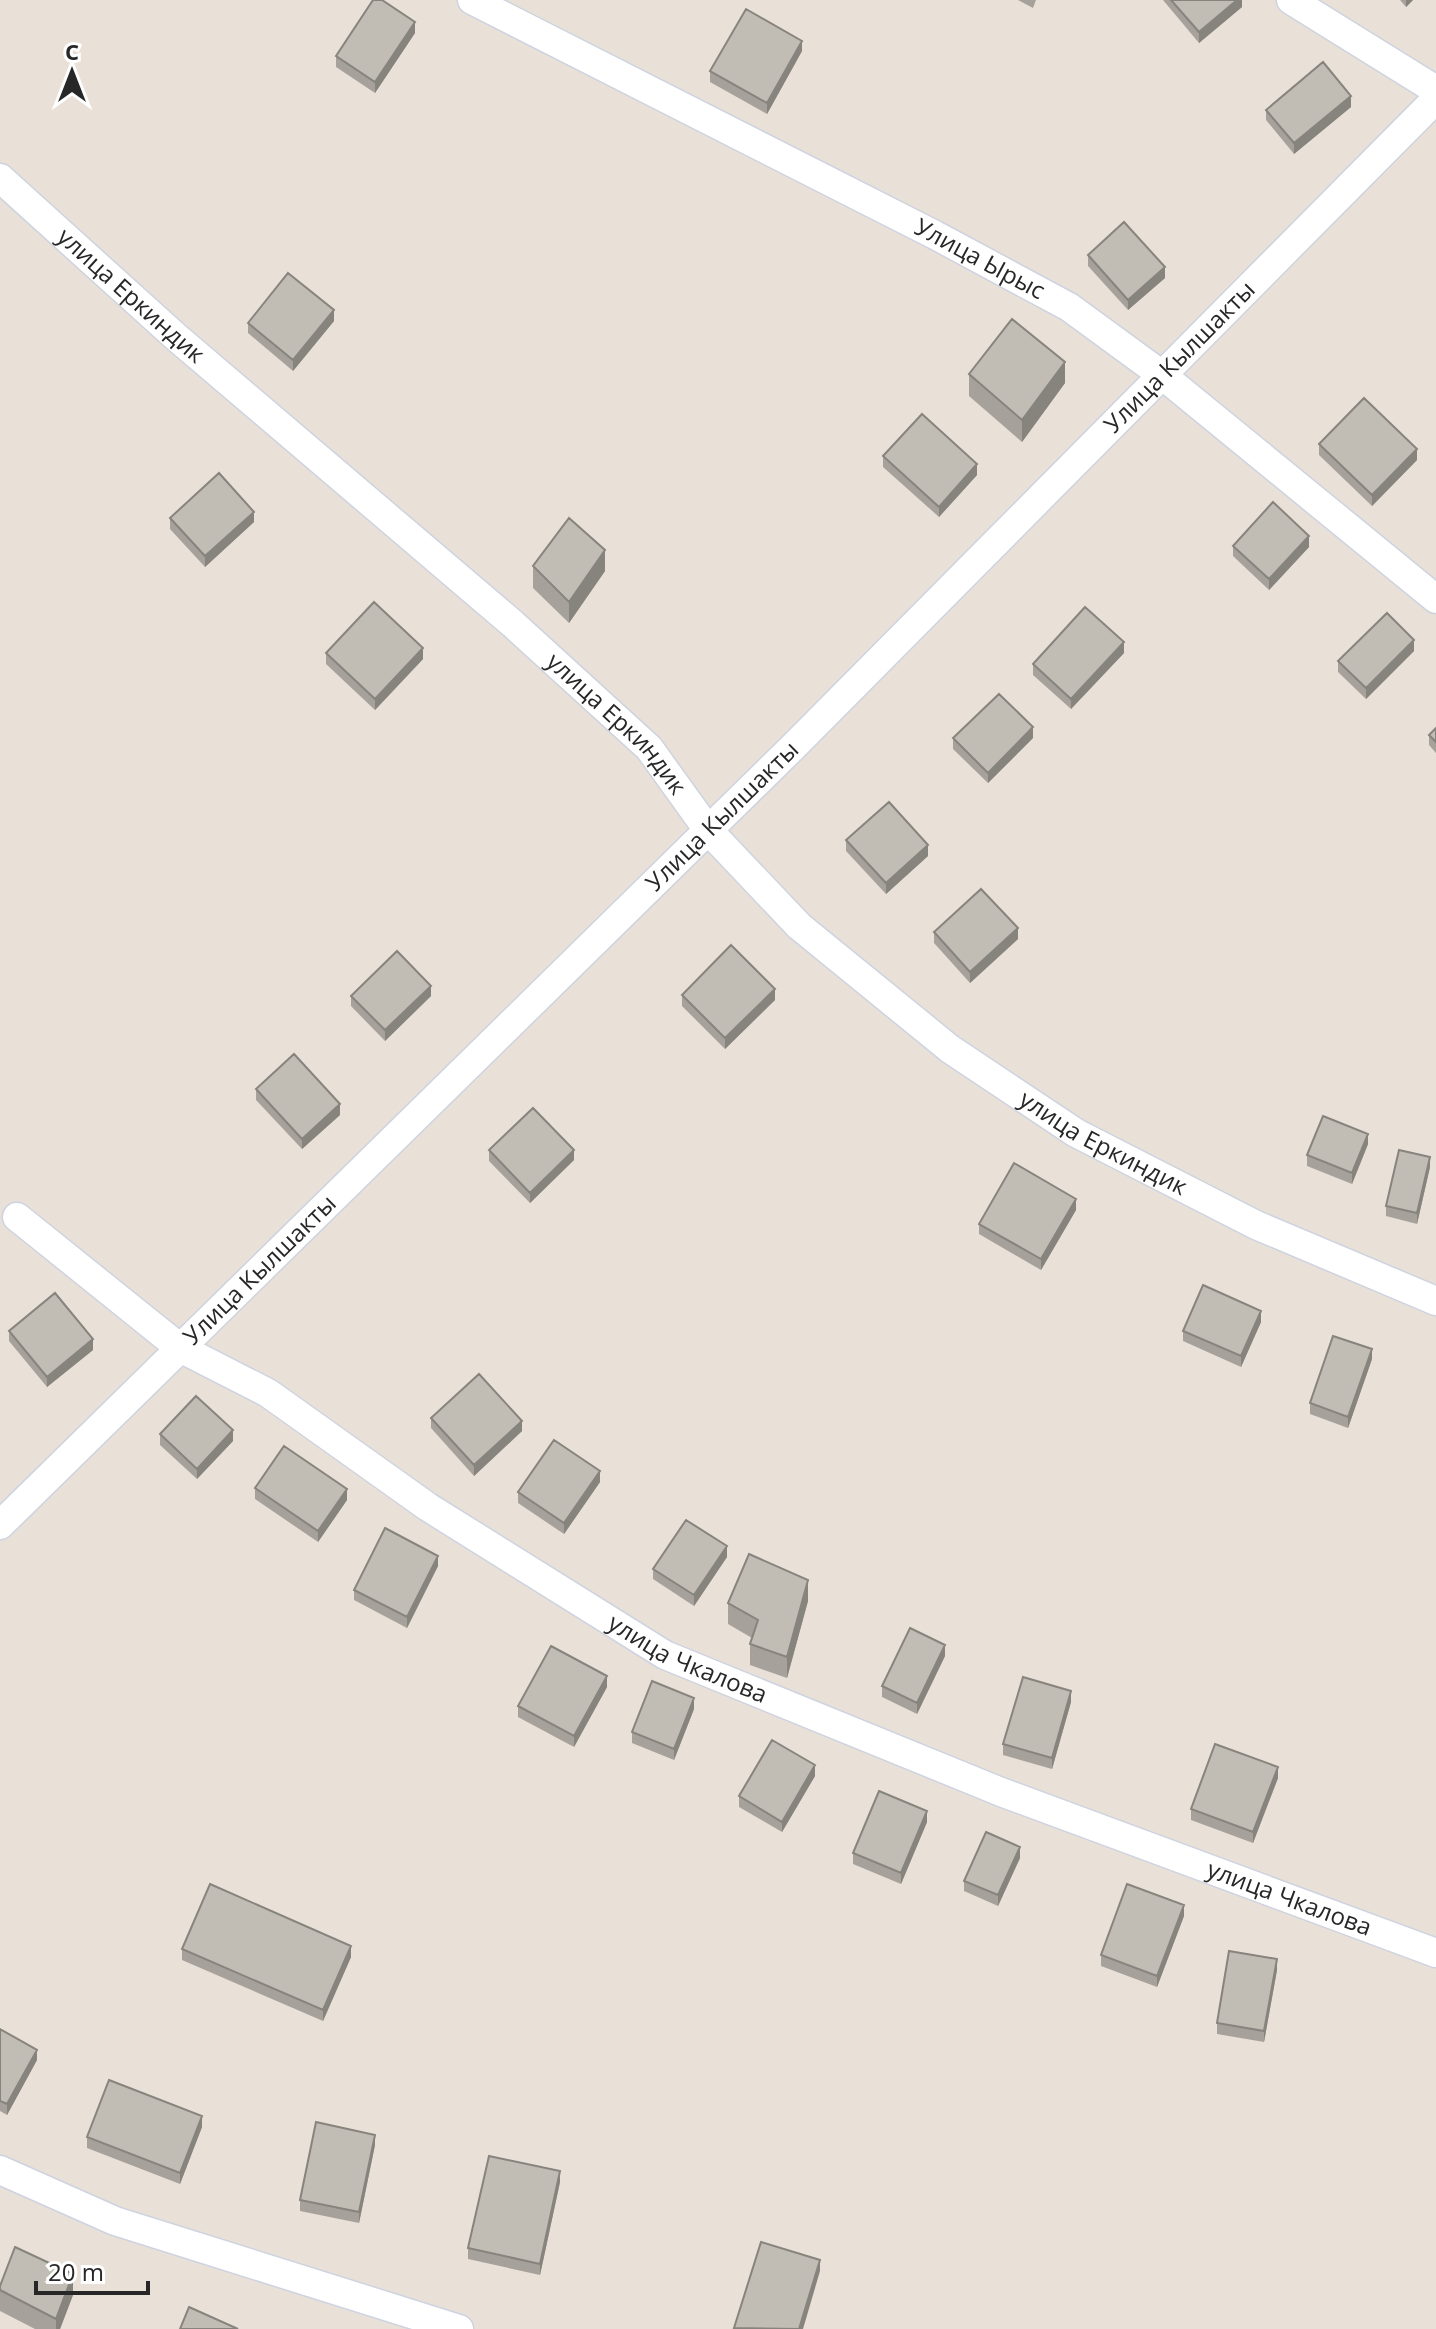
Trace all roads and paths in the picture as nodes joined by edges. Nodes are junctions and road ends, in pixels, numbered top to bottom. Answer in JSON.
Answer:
{"nodes":[{"id":1,"x":472,"y":0,"type":"edge"},
{"id":2,"x":1291,"y":0,"type":"edge"},
{"id":3,"x":1436,"y":90,"type":"edge"},
{"id":4,"x":1436,"y":99,"type":"edge"},
{"id":5,"x":0,"y":178,"type":"edge"},
{"id":6,"x":1162,"y":375,"type":"junction"},
{"id":7,"x":1436,"y":599,"type":"edge"},
{"id":8,"x":708,"y":830,"type":"junction"},
{"id":9,"x":17,"y":1217,"type":"dead end"},
{"id":10,"x":1436,"y":1301,"type":"edge"},
{"id":11,"x":180,"y":1348,"type":"junction"},
{"id":12,"x":0,"y":1525,"type":"edge"},
{"id":13,"x":1436,"y":1953,"type":"edge"},
{"id":14,"x":0,"y":2170,"type":"edge"},
{"id":15,"x":459,"y":2329,"type":"edge"}],
"edges":[{"from":1,"to":6,"type":"street","name":"Улица Ырыс"},
{"from":2,"to":3,"type":"street"},
{"from":4,"to":6,"type":"street","name":"Улица Кылшакты"},
{"from":5,"to":8,"type":"street","name":"улица Еркиндик"},
{"from":6,"to":7,"type":"street","name":"Улица Ырыс"},
{"from":6,"to":8,"type":"street","name":"Улица Кылшакты"},
{"from":8,"to":10,"type":"street","name":"улица Еркиндик"},
{"from":8,"to":11,"type":"street","name":"Улица Кылшакты"},
{"from":9,"to":11,"type":"street","name":"улица Чкалова"},
{"from":11,"to":12,"type":"street","name":"Улица Кылшакты"},
{"from":11,"to":13,"type":"street","name":"улица Чкалова"},
{"from":14,"to":15,"type":"street"}]}
